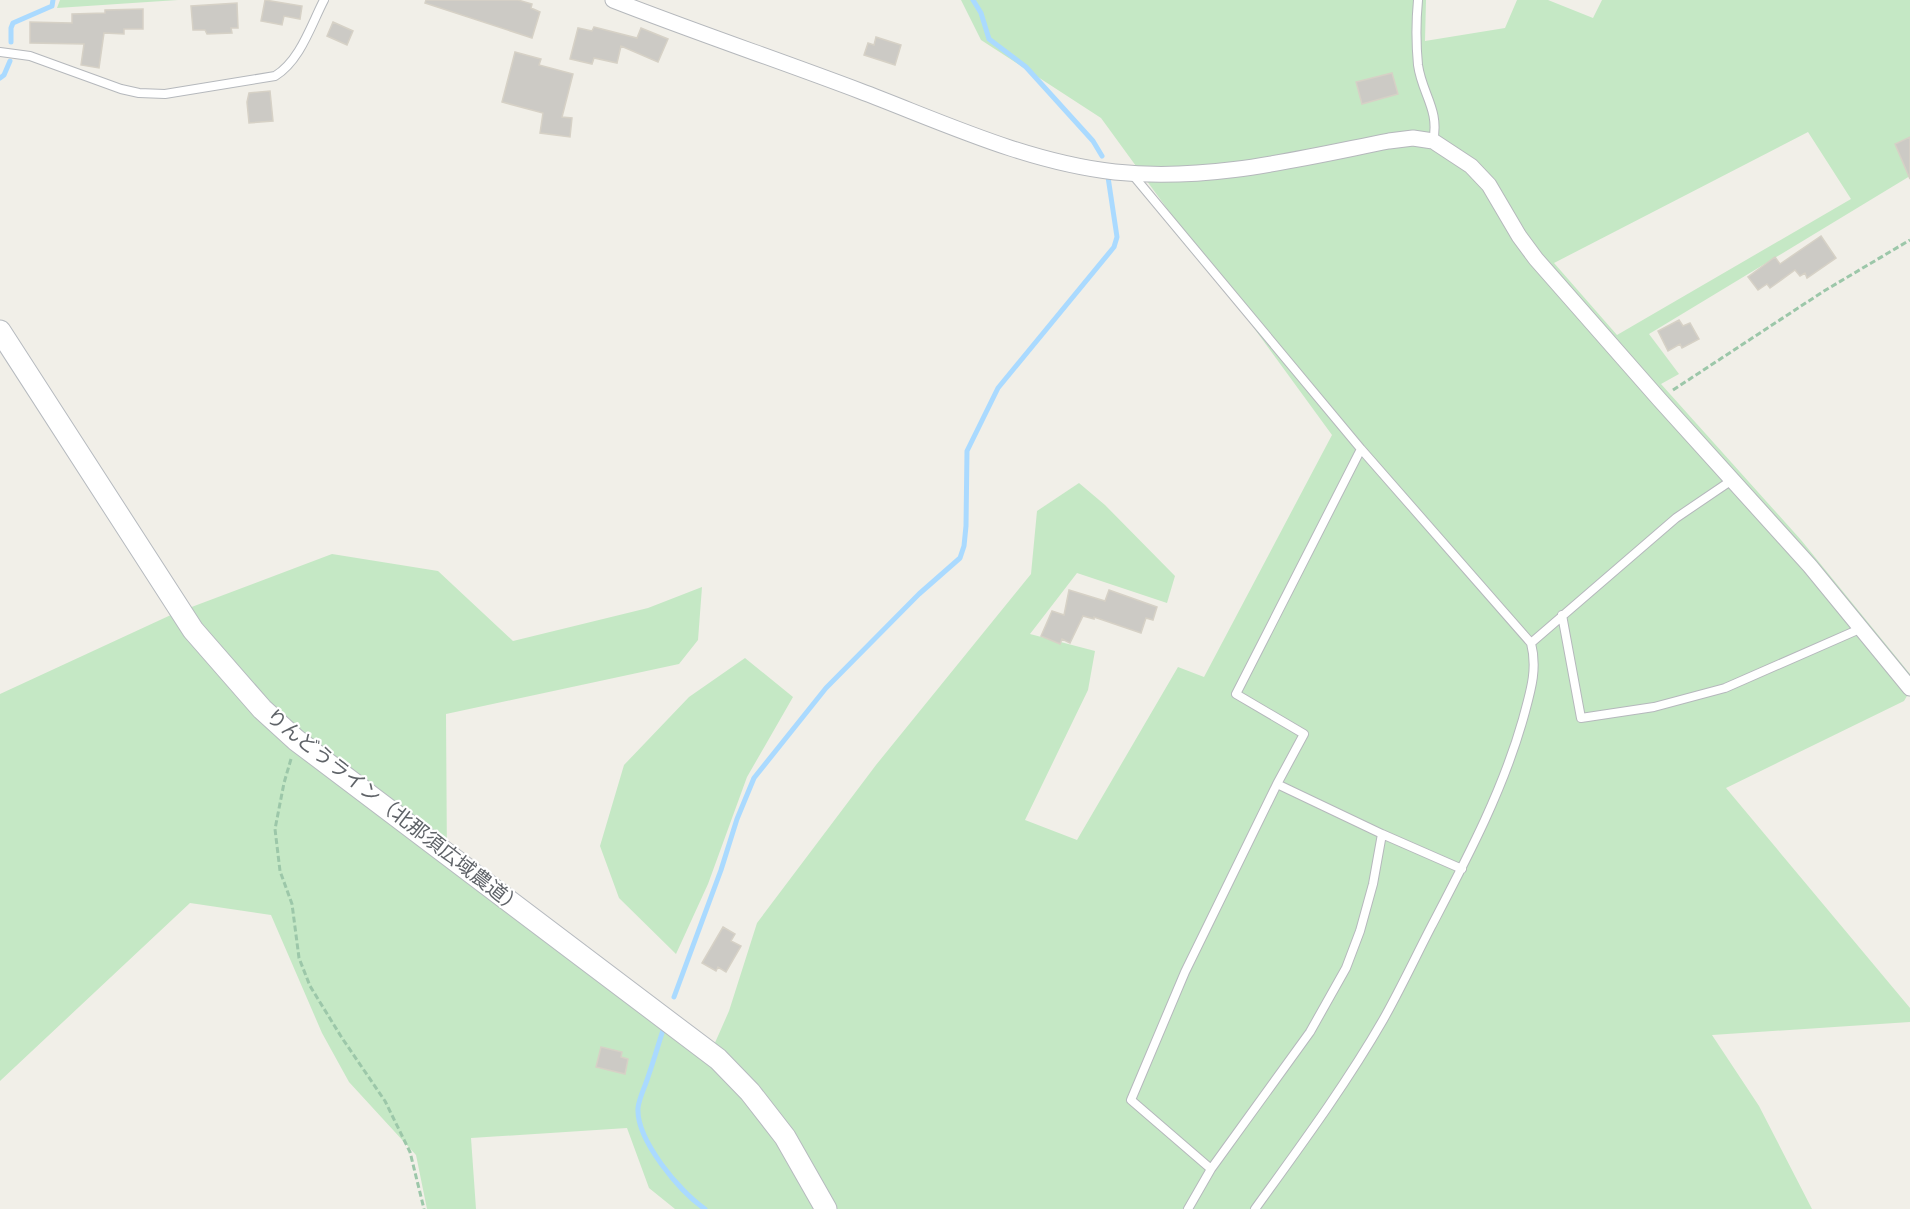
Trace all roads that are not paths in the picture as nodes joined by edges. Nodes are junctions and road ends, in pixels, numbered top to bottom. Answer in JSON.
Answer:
{"nodes":[{"id":1,"x":324,"y":0,"type":"edge"},
{"id":2,"x":613,"y":0,"type":"edge"},
{"id":3,"x":1418,"y":0,"type":"edge"},
{"id":4,"x":0,"y":52,"type":"edge"},
{"id":5,"x":1433,"y":141,"type":"junction"},
{"id":6,"x":1131,"y":173,"type":"junction"},
{"id":7,"x":0,"y":331,"type":"edge"},
{"id":8,"x":1361,"y":449,"type":"junction"},
{"id":9,"x":1732,"y":480,"type":"junction"},
{"id":10,"x":1562,"y":615,"type":"junction"},
{"id":11,"x":1862,"y":628,"type":"junction"},
{"id":12,"x":1531,"y":644,"type":"junction"},
{"id":13,"x":1910,"y":688,"type":"edge"},
{"id":14,"x":1277,"y":784,"type":"junction"},
{"id":15,"x":1382,"y":834,"type":"junction"},
{"id":16,"x":1462,"y":869,"type":"junction"},
{"id":17,"x":1212,"y":1169,"type":"junction"},
{"id":18,"x":826,"y":1209,"type":"edge"},
{"id":19,"x":1188,"y":1209,"type":"edge"},
{"id":20,"x":1255,"y":1209,"type":"edge"}],
"edges":[{"from":1,"to":4,"type":"lane"},
{"from":2,"to":6,"type":"street"},
{"from":3,"to":5,"type":"lane"},
{"from":5,"to":6,"type":"street"},
{"from":5,"to":9,"type":"street"},
{"from":6,"to":8,"type":"lane"},
{"from":7,"to":18,"type":"street","name":"りんどうライン（北那須広域農道）"},
{"from":8,"to":12,"type":"lane"},
{"from":8,"to":14,"type":"lane"},
{"from":9,"to":10,"type":"lane"},
{"from":9,"to":11,"type":"street"},
{"from":10,"to":11,"type":"lane"},
{"from":10,"to":12,"type":"lane"},
{"from":11,"to":13,"type":"street"},
{"from":12,"to":16,"type":"lane"},
{"from":14,"to":15,"type":"lane"},
{"from":14,"to":17,"type":"lane"},
{"from":15,"to":16,"type":"lane"},
{"from":15,"to":17,"type":"lane"},
{"from":16,"to":20,"type":"lane"},
{"from":17,"to":19,"type":"lane"}]}
